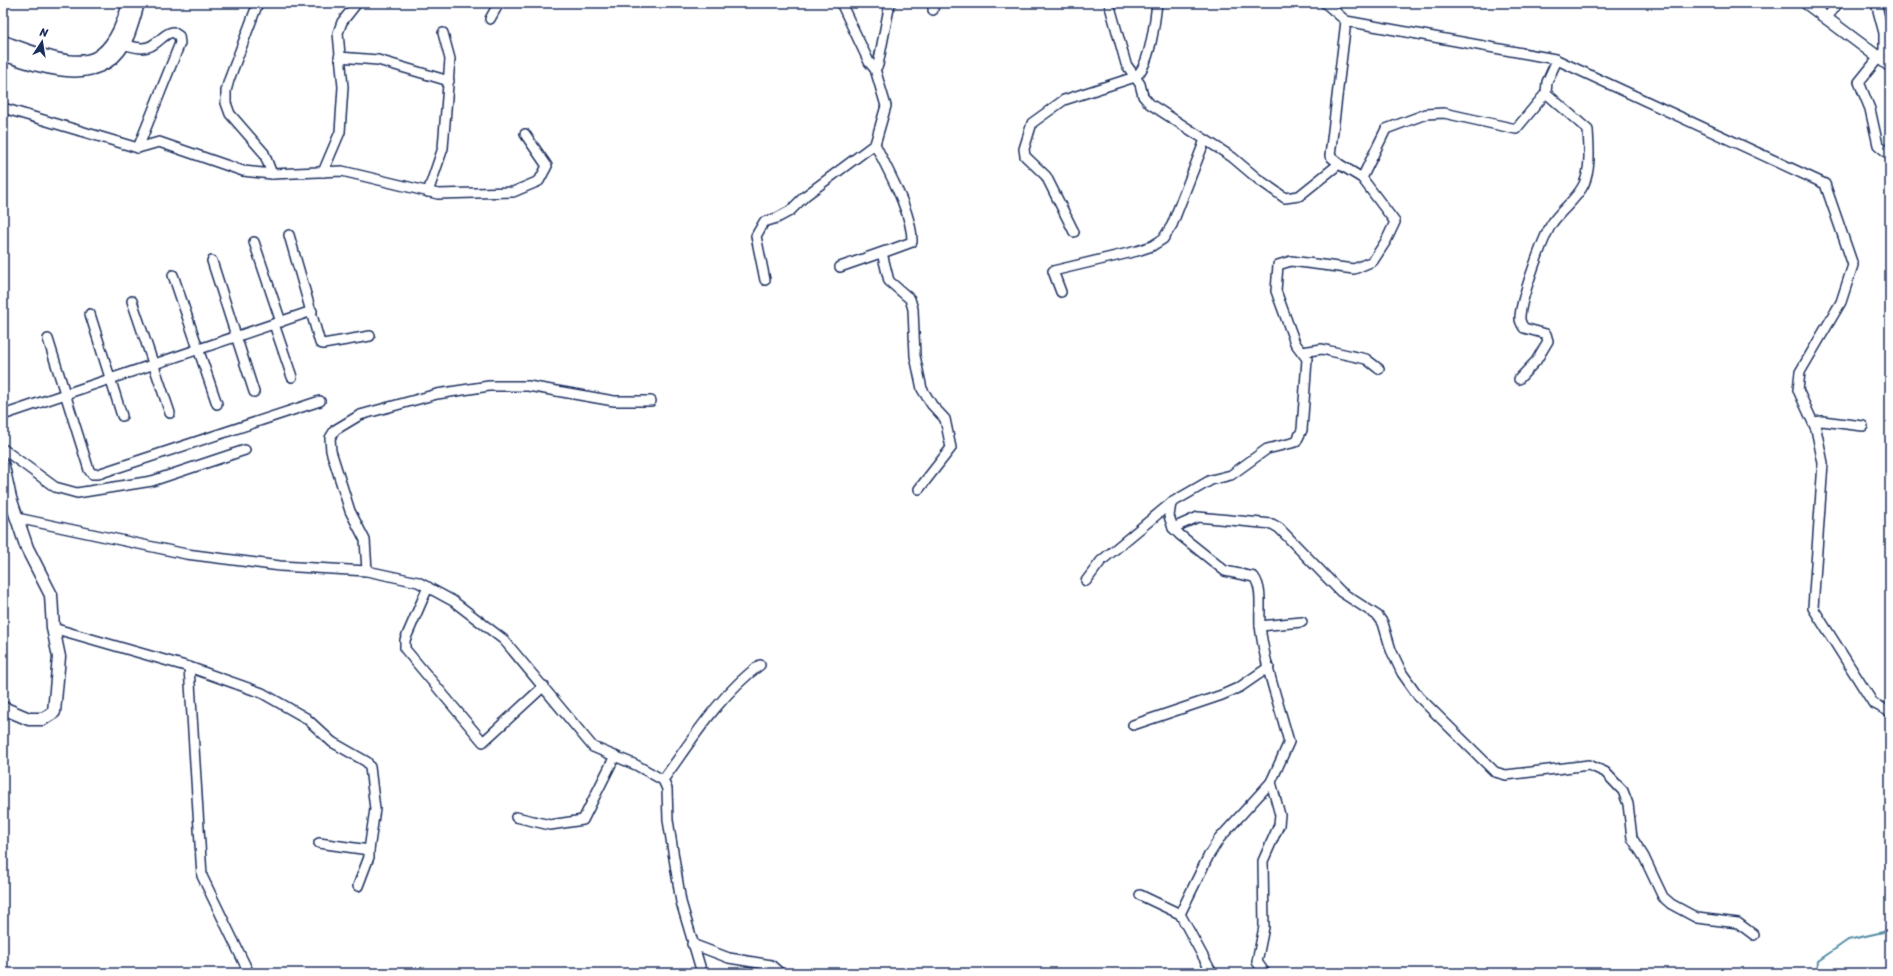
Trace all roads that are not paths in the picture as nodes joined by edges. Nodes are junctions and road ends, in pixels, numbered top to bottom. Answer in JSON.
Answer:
{"nodes":[{"id":1,"x":129,"y":3,"type":"edge"},
{"id":2,"x":138,"y":3,"type":"edge"},
{"id":3,"x":258,"y":3,"type":"edge"},
{"id":4,"x":357,"y":3,"type":"edge"},
{"id":5,"x":499,"y":3,"type":"edge"},
{"id":6,"x":841,"y":3,"type":"edge"},
{"id":7,"x":890,"y":3,"type":"edge"},
{"id":8,"x":1109,"y":3,"type":"edge"},
{"id":9,"x":1158,"y":3,"type":"edge"},
{"id":10,"x":1325,"y":3,"type":"edge"},
{"id":11,"x":1339,"y":3,"type":"edge"},
{"id":12,"x":1806,"y":3,"type":"edge"},
{"id":13,"x":1838,"y":3,"type":"edge"},
{"id":14,"x":1876,"y":3,"type":"edge"},
{"id":15,"x":1335,"y":12,"type":"junction"},
{"id":16,"x":490,"y":19,"type":"dead end"},
{"id":17,"x":1826,"y":19,"type":"junction"},
{"id":18,"x":1346,"y":21,"type":"junction"},
{"id":19,"x":443,"y":33,"type":"dead end"},
{"id":20,"x":3,"y":42,"type":"edge"},
{"id":21,"x":123,"y":44,"type":"junction"},
{"id":22,"x":3,"y":54,"type":"edge"},
{"id":23,"x":339,"y":57,"type":"junction"},
{"id":24,"x":1880,"y":57,"type":"junction"},
{"id":25,"x":1557,"y":60,"type":"junction"},
{"id":26,"x":1890,"y":66,"type":"edge"},
{"id":27,"x":875,"y":69,"type":"junction"},
{"id":28,"x":1135,"y":77,"type":"junction"},
{"id":29,"x":449,"y":81,"type":"junction"},
{"id":30,"x":1546,"y":93,"type":"junction"},
{"id":31,"x":3,"y":108,"type":"edge"},
{"id":32,"x":525,"y":134,"type":"dead end"},
{"id":33,"x":1205,"y":140,"type":"junction"},
{"id":34,"x":875,"y":144,"type":"junction"},
{"id":35,"x":138,"y":148,"type":"junction"},
{"id":36,"x":1890,"y":155,"type":"edge"},
{"id":37,"x":1339,"y":164,"type":"junction"},
{"id":38,"x":323,"y":172,"type":"junction"},
{"id":39,"x":272,"y":174,"type":"junction"},
{"id":40,"x":1362,"y":178,"type":"junction"},
{"id":41,"x":428,"y":192,"type":"junction"},
{"id":42,"x":1074,"y":232,"type":"dead end"},
{"id":43,"x":289,"y":235,"type":"dead end"},
{"id":44,"x":254,"y":242,"type":"dead end"},
{"id":45,"x":882,"y":253,"type":"junction"},
{"id":46,"x":212,"y":261,"type":"dead end"},
{"id":47,"x":840,"y":267,"type":"dead end"},
{"id":48,"x":173,"y":275,"type":"dead end"},
{"id":49,"x":765,"y":280,"type":"dead end"},
{"id":50,"x":1061,"y":292,"type":"dead end"},
{"id":51,"x":132,"y":301,"type":"dead end"},
{"id":52,"x":312,"y":311,"type":"junction"},
{"id":53,"x":90,"y":314,"type":"dead end"},
{"id":54,"x":278,"y":323,"type":"junction"},
{"id":55,"x":237,"y":336,"type":"junction"},
{"id":56,"x":370,"y":336,"type":"dead end"},
{"id":57,"x":48,"y":339,"type":"dead end"},
{"id":58,"x":197,"y":350,"type":"junction"},
{"id":59,"x":1302,"y":352,"type":"junction"},
{"id":60,"x":154,"y":364,"type":"junction"},
{"id":61,"x":1379,"y":369,"type":"dead end"},
{"id":62,"x":292,"y":377,"type":"dead end"},
{"id":63,"x":110,"y":379,"type":"junction"},
{"id":64,"x":1519,"y":379,"type":"dead end"},
{"id":65,"x":254,"y":392,"type":"dead end"},
{"id":66,"x":64,"y":394,"type":"junction"},
{"id":67,"x":320,"y":401,"type":"dead end"},
{"id":68,"x":651,"y":401,"type":"dead end"},
{"id":69,"x":217,"y":404,"type":"dead end"},
{"id":70,"x":170,"y":413,"type":"dead end"},
{"id":71,"x":3,"y":415,"type":"edge"},
{"id":72,"x":122,"y":416,"type":"dead end"},
{"id":73,"x":1813,"y":422,"type":"junction"},
{"id":74,"x":1863,"y":426,"type":"dead end"},
{"id":75,"x":3,"y":449,"type":"edge"},
{"id":76,"x":245,"y":450,"type":"dead end"},
{"id":77,"x":3,"y":466,"type":"edge"},
{"id":78,"x":919,"y":489,"type":"dead end"},
{"id":79,"x":1171,"y":503,"type":"junction"},
{"id":80,"x":17,"y":518,"type":"junction"},
{"id":81,"x":1173,"y":528,"type":"junction"},
{"id":82,"x":367,"y":571,"type":"junction"},
{"id":83,"x":1086,"y":581,"type":"dead end"},
{"id":84,"x":428,"y":588,"type":"junction"},
{"id":85,"x":1302,"y":622,"type":"dead end"},
{"id":86,"x":1260,"y":626,"type":"junction"},
{"id":87,"x":53,"y":628,"type":"junction"},
{"id":88,"x":760,"y":665,"type":"dead end"},
{"id":89,"x":189,"y":667,"type":"junction"},
{"id":90,"x":1269,"y":667,"type":"junction"},
{"id":91,"x":544,"y":686,"type":"junction"},
{"id":92,"x":3,"y":708,"type":"edge"},
{"id":93,"x":1890,"y":712,"type":"edge"},
{"id":94,"x":1133,"y":725,"type":"dead end"},
{"id":95,"x":614,"y":756,"type":"junction"},
{"id":96,"x":663,"y":780,"type":"junction"},
{"id":97,"x":1271,"y":782,"type":"junction"},
{"id":98,"x":516,"y":818,"type":"dead end"},
{"id":99,"x":319,"y":843,"type":"dead end"},
{"id":100,"x":369,"y":850,"type":"junction"},
{"id":101,"x":358,"y":886,"type":"dead end"},
{"id":102,"x":1140,"y":895,"type":"dead end"},
{"id":103,"x":1180,"y":914,"type":"junction"},
{"id":104,"x":1754,"y":934,"type":"dead end"},
{"id":105,"x":692,"y":944,"type":"junction"},
{"id":106,"x":249,"y":973,"type":"edge"},
{"id":107,"x":702,"y":973,"type":"edge"},
{"id":108,"x":780,"y":973,"type":"edge"},
{"id":109,"x":1212,"y":973,"type":"edge"},
{"id":110,"x":1265,"y":973,"type":"edge"}],
"edges":[{"from":1,"to":20,"type":"main road"},
{"from":2,"to":21,"type":"main road"},
{"from":3,"to":39,"type":"street"},
{"from":4,"to":23,"type":"street"},
{"from":5,"to":16,"type":"street"},
{"from":6,"to":27,"type":"street"},
{"from":7,"to":27,"type":"street"},
{"from":8,"to":28,"type":"street"},
{"from":9,"to":28,"type":"street"},
{"from":10,"to":15,"type":"street"},
{"from":11,"to":15,"type":"street"},
{"from":12,"to":17,"type":"street"},
{"from":13,"to":17,"type":"street"},
{"from":14,"to":24,"type":"street"},
{"from":15,"to":18,"type":"street"},
{"from":17,"to":24,"type":"street"},
{"from":18,"to":25,"type":"street"},
{"from":18,"to":37,"type":"street"},
{"from":19,"to":29,"type":"street"},
{"from":21,"to":22,"type":"main road"},
{"from":21,"to":35,"type":"street"},
{"from":23,"to":29,"type":"street"},
{"from":23,"to":38,"type":"street"},
{"from":24,"to":26,"type":"street"},
{"from":24,"to":36,"type":"street"},
{"from":25,"to":30,"type":"street"},
{"from":25,"to":73,"type":"street"},
{"from":27,"to":34,"type":"street"},
{"from":28,"to":33,"type":"street"},
{"from":28,"to":42,"type":"street"},
{"from":29,"to":41,"type":"street"},
{"from":30,"to":40,"type":"street"},
{"from":30,"to":64,"type":"street"},
{"from":31,"to":35,"type":"street"},
{"from":32,"to":41,"type":"street"},
{"from":33,"to":37,"type":"street"},
{"from":33,"to":50,"type":"street"},
{"from":34,"to":45,"type":"street"},
{"from":34,"to":49,"type":"street"},
{"from":35,"to":39,"type":"street"},
{"from":37,"to":40,"type":"street"},
{"from":38,"to":39,"type":"street"},
{"from":38,"to":41,"type":"street"},
{"from":40,"to":59,"type":"street"},
{"from":43,"to":52,"type":"street"},
{"from":44,"to":54,"type":"street"},
{"from":45,"to":47,"type":"street"},
{"from":45,"to":78,"type":"street"},
{"from":46,"to":55,"type":"street"},
{"from":48,"to":58,"type":"street"},
{"from":51,"to":60,"type":"street"},
{"from":52,"to":54,"type":"street"},
{"from":52,"to":56,"type":"street"},
{"from":53,"to":63,"type":"street"},
{"from":54,"to":55,"type":"street"},
{"from":54,"to":62,"type":"street"},
{"from":55,"to":58,"type":"street"},
{"from":55,"to":65,"type":"street"},
{"from":57,"to":66,"type":"street"},
{"from":58,"to":60,"type":"street"},
{"from":58,"to":69,"type":"street"},
{"from":59,"to":61,"type":"street"},
{"from":59,"to":79,"type":"street"},
{"from":60,"to":63,"type":"street"},
{"from":60,"to":70,"type":"street"},
{"from":63,"to":66,"type":"street"},
{"from":63,"to":72,"type":"street"},
{"from":66,"to":67,"type":"street"},
{"from":66,"to":71,"type":"street"},
{"from":68,"to":82,"type":"street"},
{"from":73,"to":74,"type":"street"},
{"from":73,"to":93,"type":"street"},
{"from":75,"to":76,"type":"street"},
{"from":77,"to":80,"type":"main road"},
{"from":79,"to":81,"type":"street"},
{"from":79,"to":83,"type":"street"},
{"from":80,"to":82,"type":"street"},
{"from":80,"to":87,"type":"main road"},
{"from":81,"to":86,"type":"street"},
{"from":81,"to":104,"type":"street"},
{"from":82,"to":84,"type":"street"},
{"from":84,"to":91,"type":"street"},
{"from":84,"to":91,"type":"street"},
{"from":85,"to":86,"type":"street"},
{"from":86,"to":90,"type":"street"},
{"from":87,"to":89,"type":"street"},
{"from":87,"to":92,"type":"main road"},
{"from":88,"to":96,"type":"street"},
{"from":89,"to":100,"type":"street"},
{"from":89,"to":106,"type":"street"},
{"from":90,"to":94,"type":"street"},
{"from":90,"to":97,"type":"street"},
{"from":91,"to":95,"type":"street"},
{"from":95,"to":96,"type":"street"},
{"from":95,"to":98,"type":"street"},
{"from":96,"to":105,"type":"street"},
{"from":97,"to":103,"type":"street"},
{"from":97,"to":110,"type":"street"},
{"from":99,"to":100,"type":"street"},
{"from":100,"to":101,"type":"street"},
{"from":102,"to":103,"type":"street"},
{"from":103,"to":109,"type":"street"},
{"from":105,"to":107,"type":"street"},
{"from":105,"to":108,"type":"street"}]}
